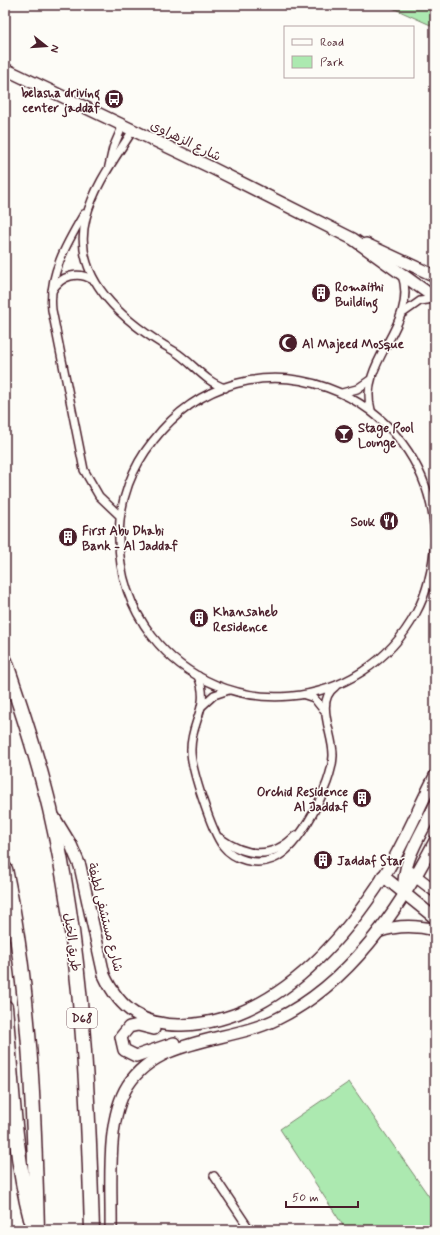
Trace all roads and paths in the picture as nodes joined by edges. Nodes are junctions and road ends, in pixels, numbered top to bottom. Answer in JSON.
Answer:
{"nodes":[{"id":1,"x":5,"y":69,"type":"edge"},
{"id":2,"x":128,"y":127,"type":"junction"},
{"id":3,"x":109,"y":166,"type":"junction"},
{"id":4,"x":89,"y":207,"type":"junction"},
{"id":5,"x":353,"y":239,"type":"junction"},
{"id":6,"x":402,"y":274,"type":"junction"},
{"id":7,"x":435,"y":276,"type":"edge"},
{"id":8,"x":93,"y":280,"type":"junction"},
{"id":9,"x":51,"y":291,"type":"junction"},
{"id":10,"x":435,"y":298,"type":"edge"},
{"id":11,"x":402,"y":315,"type":"junction"},
{"id":12,"x":370,"y":379,"type":"junction"},
{"id":13,"x":225,"y":388,"type":"junction"},
{"id":14,"x":342,"y":393,"type":"junction"},
{"id":15,"x":371,"y":410,"type":"junction"},
{"id":16,"x":120,"y":516,"type":"junction"},
{"id":17,"x":435,"y":541,"type":"edge"},
{"id":18,"x":5,"y":661,"type":"edge"},
{"id":19,"x":198,"y":676,"type":"junction"},
{"id":20,"x":337,"y":685,"type":"junction"},
{"id":21,"x":229,"y":690,"type":"junction"},
{"id":22,"x":303,"y":695,"type":"junction"},
{"id":23,"x":202,"y":706,"type":"junction"},
{"id":24,"x":326,"y":712,"type":"junction"},
{"id":25,"x":435,"y":776,"type":"edge"},
{"id":26,"x":435,"y":805,"type":"edge"},
{"id":27,"x":50,"y":809,"type":"junction"},
{"id":28,"x":435,"y":841,"type":"edge"},
{"id":29,"x":393,"y":860,"type":"junction"},
{"id":30,"x":5,"y":869,"type":"edge"},
{"id":31,"x":405,"y":869,"type":"junction"},
{"id":32,"x":383,"y":876,"type":"junction"},
{"id":33,"x":415,"y":876,"type":"junction"},
{"id":34,"x":435,"y":891,"type":"edge"},
{"id":35,"x":404,"y":894,"type":"junction"},
{"id":36,"x":435,"y":918,"type":"edge"},
{"id":37,"x":435,"y":930,"type":"edge"},
{"id":38,"x":378,"y":932,"type":"junction"},
{"id":39,"x":5,"y":1007,"type":"edge"},
{"id":40,"x":198,"y":1024,"type":"junction"},
{"id":41,"x":205,"y":1041,"type":"junction"},
{"id":42,"x":214,"y":1176,"type":"dead end"},
{"id":43,"x":36,"y":1230,"type":"edge"},
{"id":44,"x":92,"y":1230,"type":"edge"},
{"id":45,"x":111,"y":1230,"type":"edge"},
{"id":46,"x":250,"y":1230,"type":"edge"}],
"edges":[{"from":1,"to":2,"type":"main road","name":"شارع الزهراوى"},
{"from":2,"to":3,"type":"street"},
{"from":2,"to":3,"type":"street"},
{"from":2,"to":5,"type":"main road","name":"شارع الزهراوى"},
{"from":3,"to":4,"type":"street"},
{"from":4,"to":8,"type":"street"},
{"from":4,"to":9,"type":"street"},
{"from":5,"to":6,"type":"main road","name":"شارع الزهراوى"},
{"from":5,"to":7,"type":"main road","name":"شارع الزهراوى"},
{"from":6,"to":10,"type":"main road","name":"شارع الزهراوى"},
{"from":6,"to":11,"type":"street"},
{"from":8,"to":9,"type":"street"},
{"from":8,"to":13,"type":"street"},
{"from":9,"to":16,"type":"street"},
{"from":10,"to":11,"type":"street"},
{"from":11,"to":12,"type":"street"},
{"from":12,"to":14,"type":"street"},
{"from":12,"to":15,"type":"street"},
{"from":13,"to":14,"type":"street"},
{"from":13,"to":16,"type":"street"},
{"from":14,"to":15,"type":"street"},
{"from":15,"to":17,"type":"street"},
{"from":16,"to":19,"type":"street"},
{"from":17,"to":20,"type":"street"},
{"from":18,"to":27,"type":"highway","name":"طريق الخيل","number":"D68"},
{"from":19,"to":21,"type":"street"},
{"from":19,"to":23,"type":"street"},
{"from":20,"to":22,"type":"street"},
{"from":20,"to":24,"type":"street"},
{"from":21,"to":22,"type":"street"},
{"from":21,"to":23,"type":"street"},
{"from":22,"to":24,"type":"street"},
{"from":23,"to":24,"type":"street"},
{"from":25,"to":29,"type":"main road","name":"شارع مستشفى لطيفة"},
{"from":26,"to":31,"type":"main road"},
{"from":27,"to":40,"type":"main road","name":"شارع مستشفى لطيفة"},
{"from":27,"to":44,"type":"highway","name":"طريق الخيل","number":"D68"},
{"from":28,"to":33,"type":"main road"},
{"from":29,"to":31,"type":"main road"},
{"from":29,"to":32,"type":"main road","name":"شارع مستشفى لطيفة"},
{"from":30,"to":43,"type":"highway"},
{"from":31,"to":33,"type":"main road"},
{"from":31,"to":35,"type":"main road"},
{"from":32,"to":35,"type":"main road"},
{"from":32,"to":40,"type":"main road","name":"شارع مستشفى لطيفة"},
{"from":33,"to":34,"type":"main road"},
{"from":33,"to":35,"type":"main road"},
{"from":35,"to":36,"type":"main road"},
{"from":35,"to":38,"type":"main road"},
{"from":37,"to":38,"type":"main road"},
{"from":38,"to":41,"type":"main road"},
{"from":39,"to":43,"type":"highway"},
{"from":40,"to":41,"type":"main road"},
{"from":41,"to":45,"type":"main road"},
{"from":42,"to":46,"type":"street"}]}
